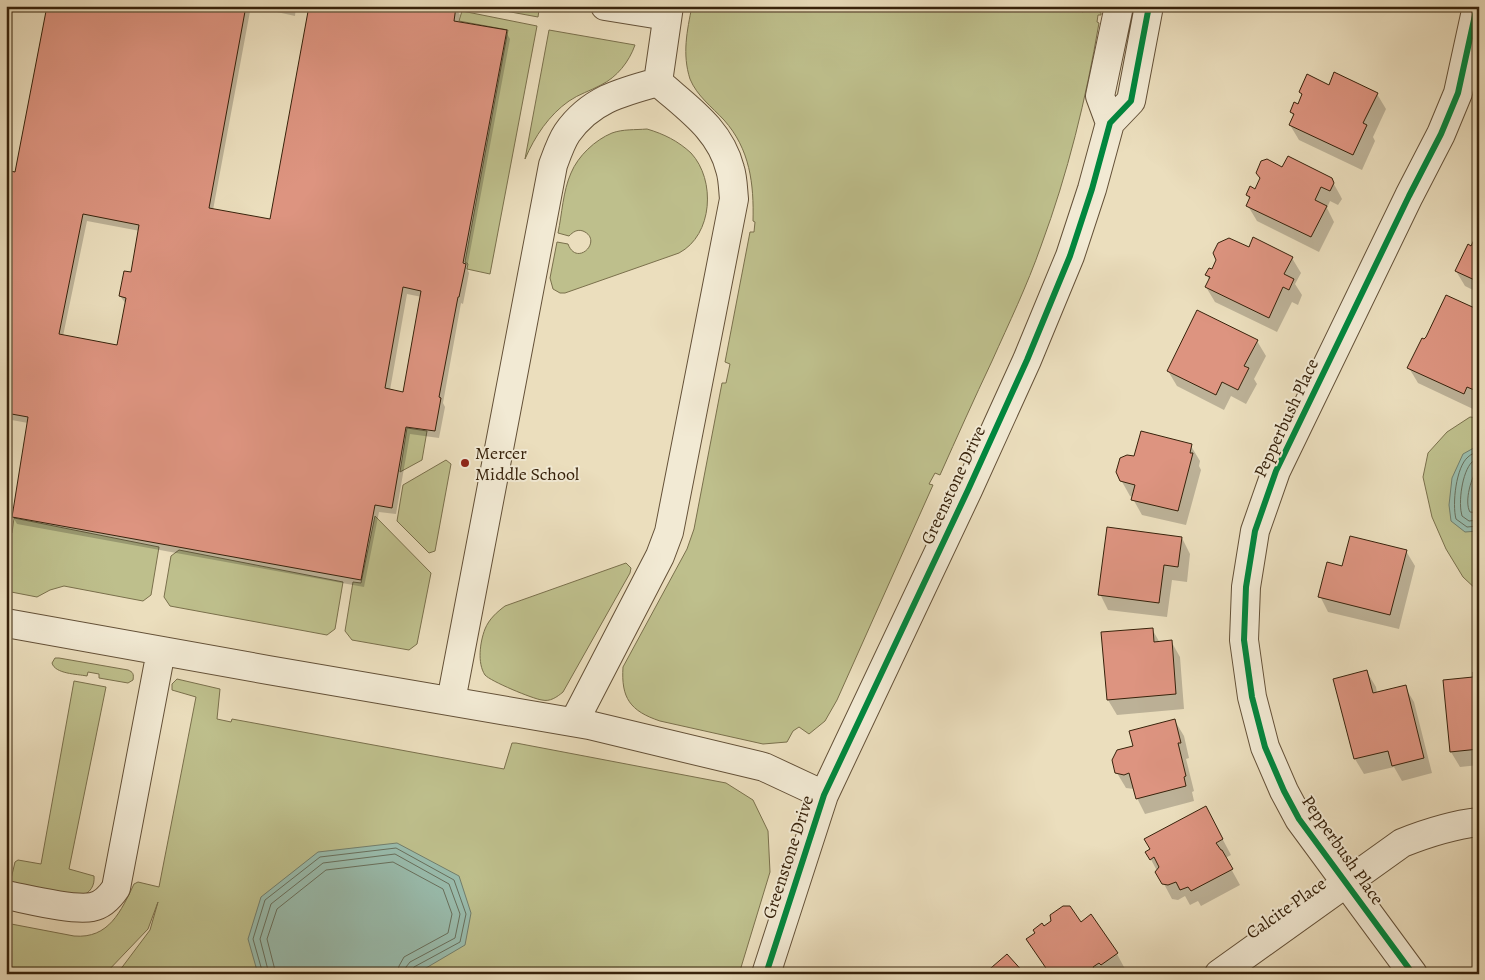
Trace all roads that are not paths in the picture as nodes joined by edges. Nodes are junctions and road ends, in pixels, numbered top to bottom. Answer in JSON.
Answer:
{"nodes":[{"id":1,"x":605,"y":6,"type":"edge"},
{"id":2,"x":1119,"y":6,"type":"edge"},
{"id":3,"x":1149,"y":6,"type":"edge"},
{"id":4,"x":1473,"y":8,"type":"edge"},
{"id":5,"x":668,"y":11,"type":"edge"},
{"id":6,"x":658,"y":82,"type":"junction"},
{"id":7,"x":1110,"y":123,"type":"junction"},
{"id":8,"x":6,"y":623,"type":"edge"},
{"id":9,"x":161,"y":651,"type":"junction"},
{"id":10,"x":451,"y":701,"type":"junction"},
{"id":11,"x":574,"y":722,"type":"junction"},
{"id":12,"x":824,"y":795,"type":"junction"},
{"id":13,"x":1479,"y":822,"type":"edge"},
{"id":14,"x":1346,"y":884,"type":"junction"},
{"id":15,"x":6,"y":895,"type":"edge"},
{"id":16,"x":766,"y":974,"type":"edge"},
{"id":17,"x":1220,"y":974,"type":"edge"},
{"id":18,"x":1413,"y":974,"type":"edge"}],
"edges":[{"from":1,"to":5,"type":"street"},
{"from":2,"to":7,"type":"street"},
{"from":3,"to":7,"type":"street","name":"Greenstone Drive"},
{"from":4,"to":14,"type":"street","name":"Pepperbush Place"},
{"from":5,"to":6,"type":"street"},
{"from":6,"to":10,"type":"street"},
{"from":6,"to":11,"type":"street"},
{"from":7,"to":12,"type":"street","name":"Greenstone Drive"},
{"from":8,"to":9,"type":"street"},
{"from":9,"to":10,"type":"street"},
{"from":9,"to":15,"type":"street"},
{"from":10,"to":11,"type":"street"},
{"from":11,"to":12,"type":"street"},
{"from":12,"to":16,"type":"street","name":"Greenstone Drive"},
{"from":13,"to":14,"type":"street","name":"Calcite Place"},
{"from":14,"to":17,"type":"street","name":"Calcite Place"},
{"from":14,"to":18,"type":"street","name":"Pepperbush Place"}]}
